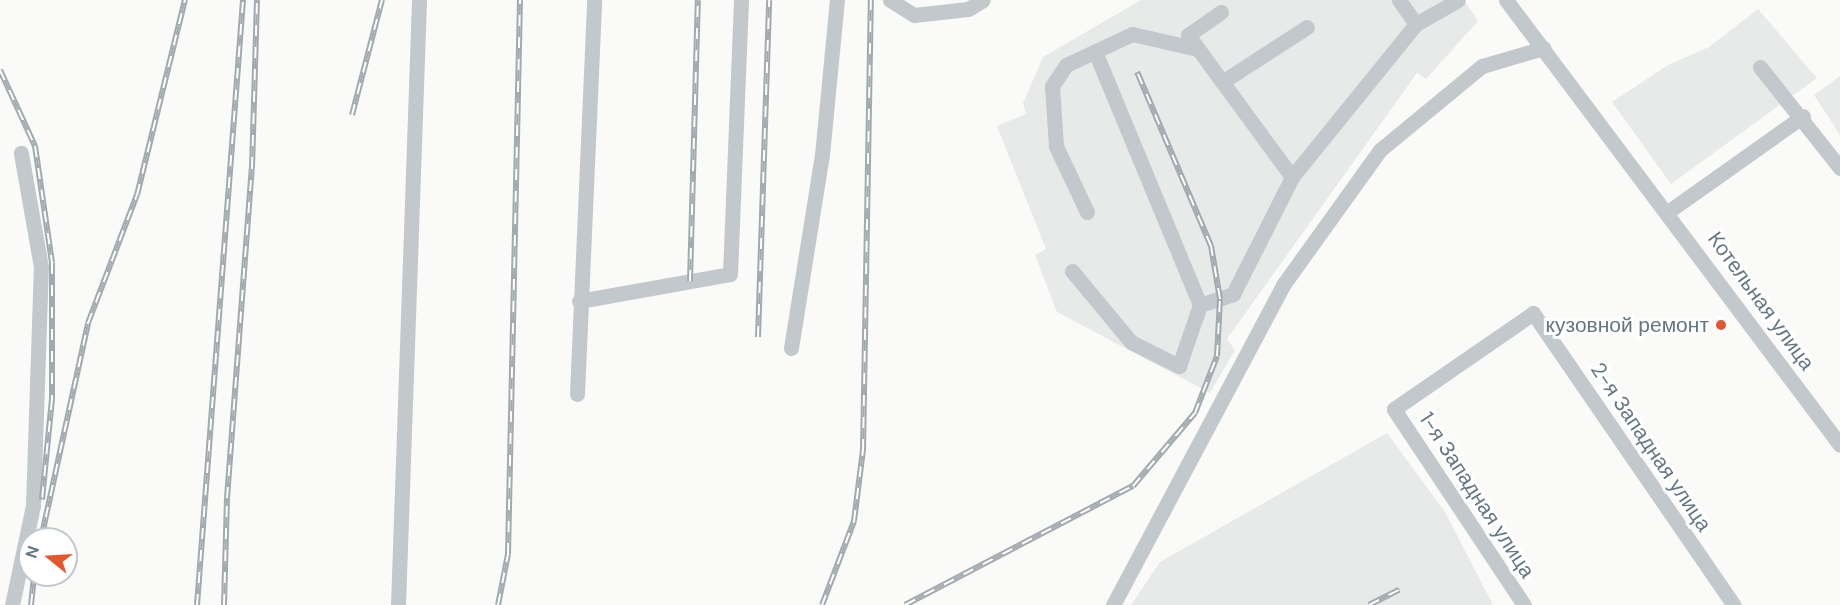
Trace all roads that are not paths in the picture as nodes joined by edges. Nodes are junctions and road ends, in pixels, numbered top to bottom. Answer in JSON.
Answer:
{"nodes":[{"id":1,"x":419,"y":0,"type":"edge"},
{"id":2,"x":594,"y":0,"type":"edge"},
{"id":3,"x":741,"y":0,"type":"edge"},
{"id":4,"x":837,"y":0,"type":"edge"},
{"id":5,"x":890,"y":0,"type":"edge"},
{"id":6,"x":983,"y":0,"type":"edge"},
{"id":7,"x":1399,"y":0,"type":"edge"},
{"id":8,"x":1458,"y":0,"type":"edge"},
{"id":9,"x":1506,"y":0,"type":"edge"},
{"id":10,"x":1221,"y":12,"type":"dead end"},
{"id":11,"x":1416,"y":24,"type":"junction"},
{"id":12,"x":1307,"y":27,"type":"dead end"},
{"id":13,"x":1543,"y":48,"type":"junction"},
{"id":14,"x":1198,"y":49,"type":"junction"},
{"id":15,"x":1095,"y":52,"type":"junction"},
{"id":16,"x":1760,"y":67,"type":"dead end"},
{"id":17,"x":1222,"y":82,"type":"junction"},
{"id":18,"x":1803,"y":116,"type":"junction"},
{"id":19,"x":21,"y":153,"type":"dead end"},
{"id":20,"x":1840,"y":168,"type":"edge"},
{"id":21,"x":1292,"y":177,"type":"junction"},
{"id":22,"x":1669,"y":211,"type":"junction"},
{"id":23,"x":1087,"y":212,"type":"dead end"},
{"id":24,"x":1072,"y":271,"type":"dead end"},
{"id":25,"x":579,"y":301,"type":"junction"},
{"id":26,"x":1200,"y":305,"type":"junction"},
{"id":27,"x":1533,"y":312,"type":"joint"},
{"id":28,"x":790,"y":348,"type":"dead end"},
{"id":29,"x":577,"y":394,"type":"dead end"},
{"id":30,"x":1840,"y":445,"type":"edge"},
{"id":31,"x":12,"y":605,"type":"edge"},
{"id":32,"x":398,"y":605,"type":"edge"},
{"id":33,"x":1113,"y":605,"type":"edge"},
{"id":34,"x":1524,"y":605,"type":"edge"},
{"id":35,"x":1734,"y":605,"type":"edge"}],
"edges":[{"from":1,"to":32,"type":"street"},
{"from":2,"to":25,"type":"street"},
{"from":3,"to":25,"type":"street"},
{"from":4,"to":28,"type":"street"},
{"from":5,"to":6,"type":"street"},
{"from":7,"to":11,"type":"street"},
{"from":8,"to":11,"type":"street"},
{"from":9,"to":13,"type":"street","name":"Котельная улица"},
{"from":10,"to":14,"type":"street"},
{"from":11,"to":21,"type":"street"},
{"from":12,"to":17,"type":"street"},
{"from":13,"to":22,"type":"street","name":"Котельная улица"},
{"from":13,"to":33,"type":"street"},
{"from":14,"to":15,"type":"street"},
{"from":14,"to":17,"type":"street"},
{"from":15,"to":23,"type":"street"},
{"from":15,"to":26,"type":"street"},
{"from":16,"to":18,"type":"street"},
{"from":17,"to":21,"type":"street"},
{"from":18,"to":20,"type":"street"},
{"from":18,"to":22,"type":"street"},
{"from":19,"to":31,"type":"street"},
{"from":21,"to":26,"type":"street"},
{"from":22,"to":30,"type":"street","name":"Котельная улица"},
{"from":24,"to":26,"type":"street"},
{"from":25,"to":29,"type":"street"},
{"from":27,"to":34,"type":"street","name":"1-я Западная улица"},
{"from":27,"to":35,"type":"street","name":"2-я Западная улица"}]}
